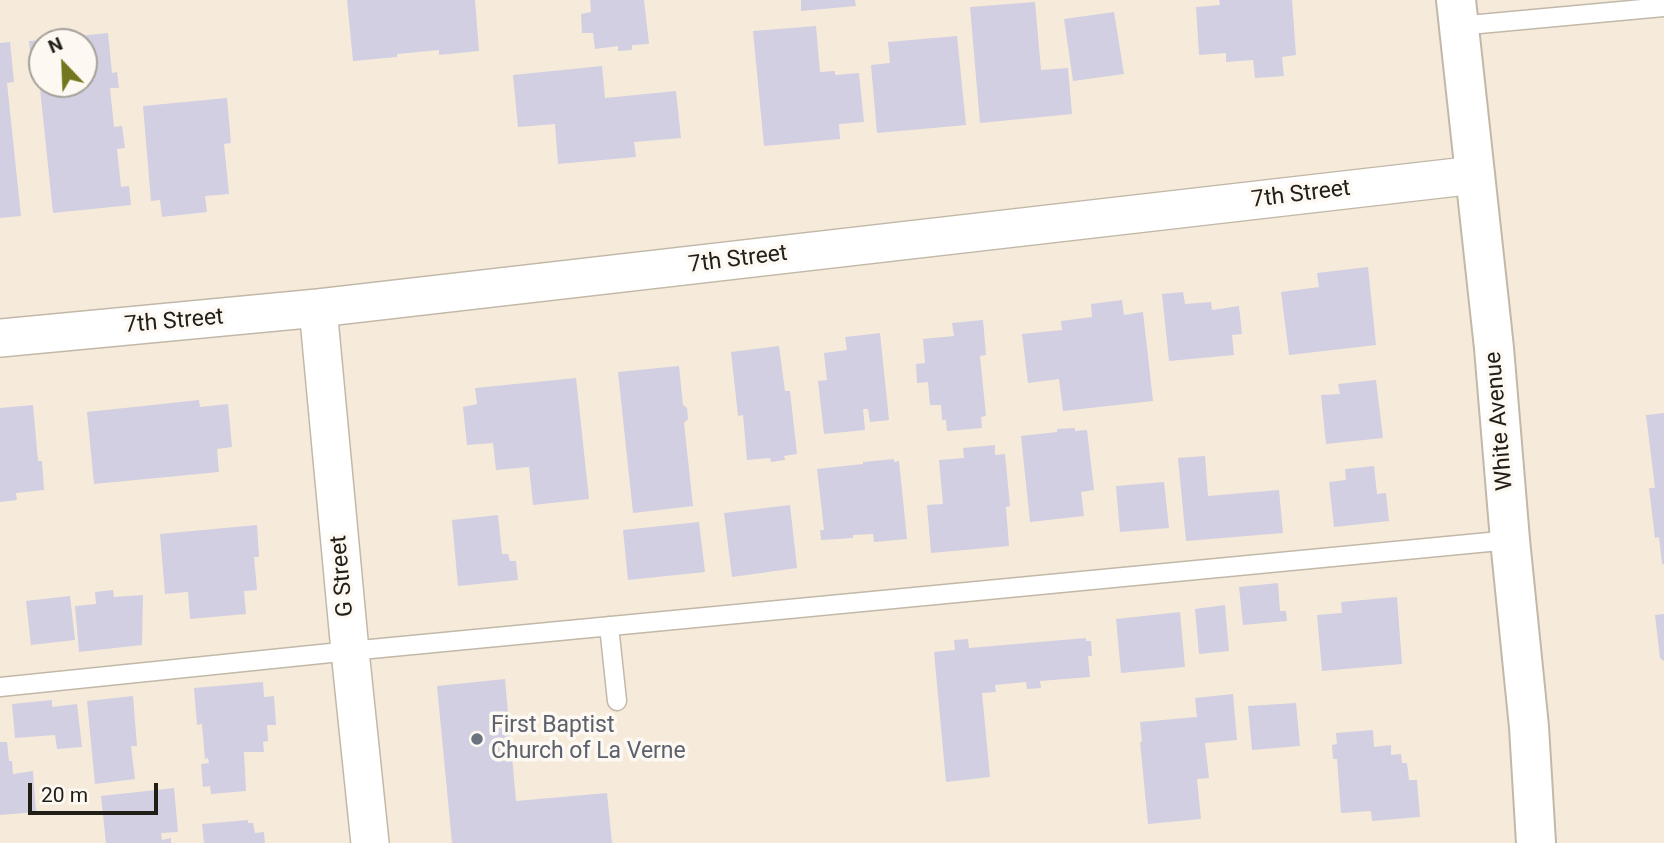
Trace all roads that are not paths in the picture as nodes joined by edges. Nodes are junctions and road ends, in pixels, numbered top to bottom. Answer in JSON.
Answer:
{"nodes":[{"id":1,"x":1664,"y":7,"type":"edge"},
{"id":2,"x":1457,"y":13,"type":"edge"},
{"id":3,"x":1475,"y":175,"type":"junction"},
{"id":4,"x":318,"y":309,"type":"junction"},
{"id":5,"x":0,"y":338,"type":"edge"},
{"id":6,"x":1510,"y":540,"type":"junction"},
{"id":7,"x":610,"y":626,"type":"junction"},
{"id":8,"x":350,"y":651,"type":"junction"},
{"id":9,"x":0,"y":687,"type":"edge"},
{"id":10,"x":617,"y":701,"type":"dead end"},
{"id":11,"x":370,"y":843,"type":"edge"},
{"id":12,"x":1536,"y":843,"type":"edge"}],
"edges":[{"from":1,"to":2,"type":"lane"},
{"from":2,"to":3,"type":"main road","name":"White Avenue"},
{"from":3,"to":4,"type":"street","name":"7th Street"},
{"from":3,"to":6,"type":"main road","name":"White Avenue"},
{"from":4,"to":5,"type":"street","name":"7th Street"},
{"from":4,"to":8,"type":"street","name":"G Street"},
{"from":6,"to":7,"type":"lane"},
{"from":6,"to":12,"type":"main road","name":"White Avenue"},
{"from":7,"to":8,"type":"lane"},
{"from":7,"to":10,"type":"lane"},
{"from":8,"to":9,"type":"lane"},
{"from":8,"to":11,"type":"street","name":"G Street"}]}
